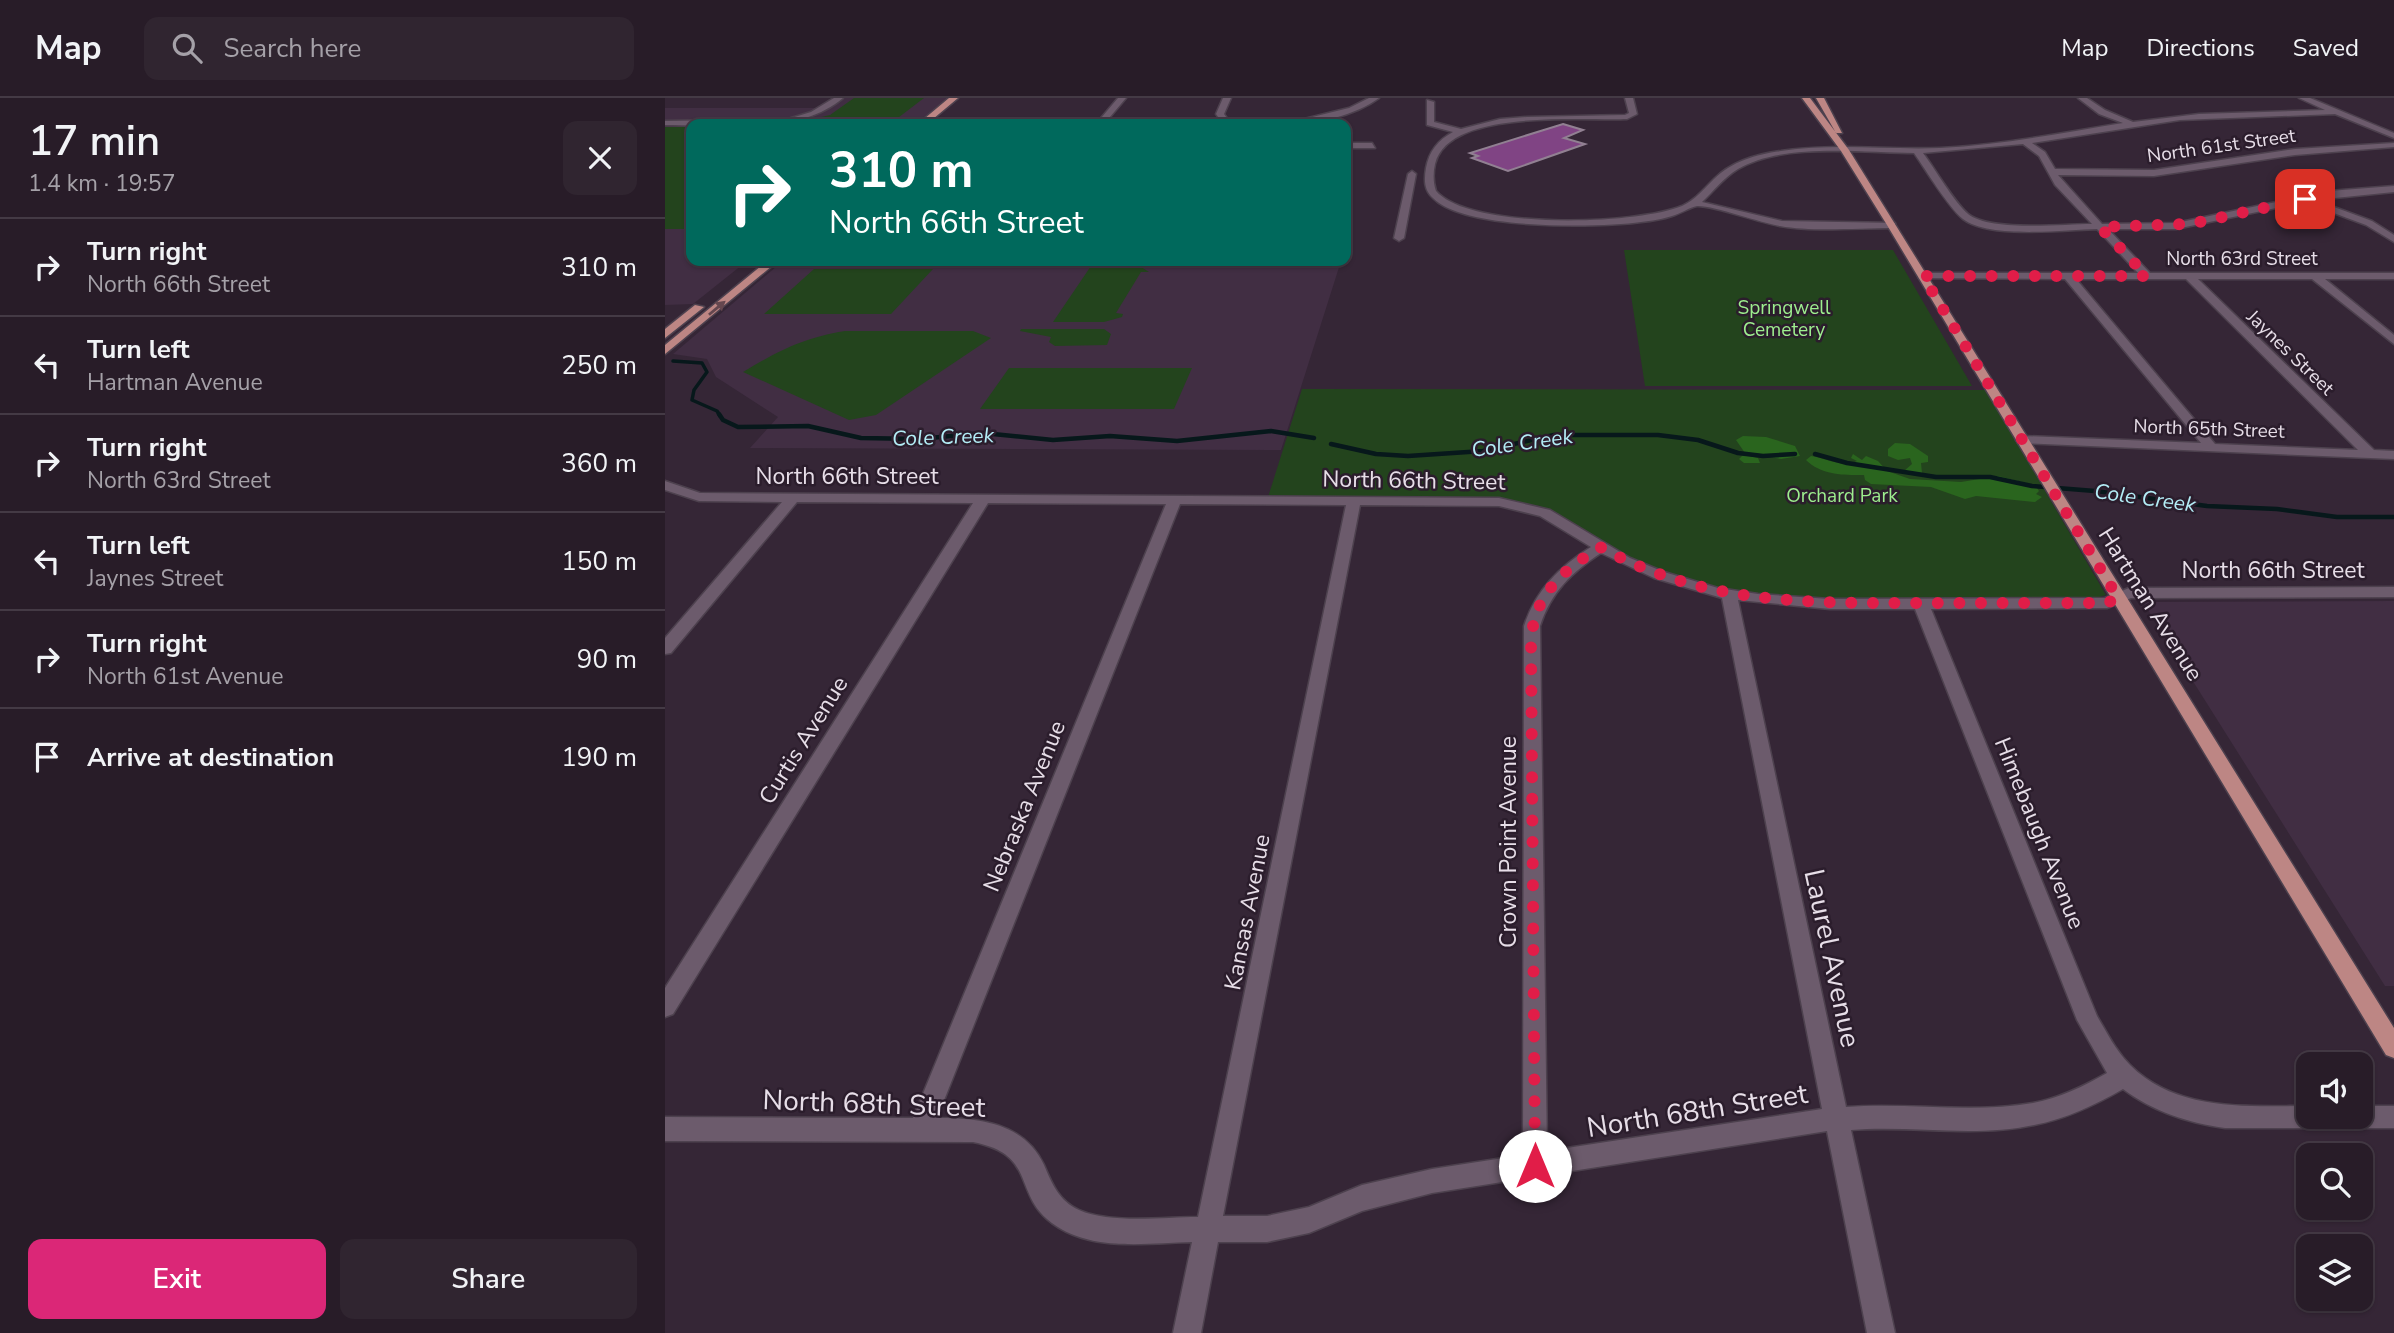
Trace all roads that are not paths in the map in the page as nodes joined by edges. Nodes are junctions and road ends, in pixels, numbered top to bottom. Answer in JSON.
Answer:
{"nodes":[{"id":1,"x":839,"y":98,"type":"edge"},
{"id":2,"x":954,"y":98,"type":"edge"},
{"id":3,"x":966,"y":98,"type":"edge"},
{"id":4,"x":1122,"y":98,"type":"edge"},
{"id":5,"x":1227,"y":98,"type":"edge"},
{"id":6,"x":1375,"y":98,"type":"edge"},
{"id":7,"x":1629,"y":98,"type":"edge"},
{"id":8,"x":1806,"y":98,"type":"edge"},
{"id":9,"x":1820,"y":98,"type":"edge"},
{"id":10,"x":2082,"y":98,"type":"edge"},
{"id":11,"x":2302,"y":98,"type":"edge"},
{"id":12,"x":1430,"y":102,"type":"dead end"},
{"id":13,"x":2333,"y":111,"type":"junction"},
{"id":14,"x":795,"y":119,"type":"edge"},
{"id":15,"x":928,"y":119,"type":"edge"},
{"id":16,"x":941,"y":119,"type":"edge"},
{"id":17,"x":1104,"y":119,"type":"edge"},
{"id":18,"x":1224,"y":119,"type":"edge"},
{"id":19,"x":1315,"y":119,"type":"edge"},
{"id":20,"x":665,"y":123,"type":"edge"},
{"id":21,"x":686,"y":123,"type":"edge"},
{"id":22,"x":2133,"y":125,"type":"junction"},
{"id":23,"x":2394,"y":125,"type":"edge"},
{"id":24,"x":2372,"y":127,"type":"junction"},
{"id":25,"x":1463,"y":132,"type":"junction"},
{"id":26,"x":2394,"y":136,"type":"edge"},
{"id":27,"x":2023,"y":141,"type":"junction"},
{"id":28,"x":2394,"y":145,"type":"edge"},
{"id":29,"x":1351,"y":146,"type":"edge"},
{"id":30,"x":1372,"y":146,"type":"dead end"},
{"id":31,"x":1845,"y":150,"type":"junction"},
{"id":32,"x":1917,"y":151,"type":"junction"},
{"id":33,"x":2052,"y":172,"type":"junction"},
{"id":34,"x":1412,"y":174,"type":"dead end"},
{"id":35,"x":2394,"y":188,"type":"edge"},
{"id":36,"x":2305,"y":199,"type":"junction"},
{"id":37,"x":1441,"y":201,"type":"junction"},
{"id":38,"x":1415,"y":203,"type":"junction"},
{"id":39,"x":1695,"y":203,"type":"junction"},
{"id":40,"x":1892,"y":225,"type":"junction"},
{"id":41,"x":2100,"y":227,"type":"junction"},
{"id":42,"x":2392,"y":236,"type":"edge"},
{"id":43,"x":1399,"y":238,"type":"dead end"},
{"id":44,"x":751,"y":266,"type":"edge"},
{"id":45,"x":767,"y":266,"type":"edge"},
{"id":46,"x":2394,"y":275,"type":"edge"},
{"id":47,"x":1923,"y":276,"type":"junction"},
{"id":48,"x":2069,"y":276,"type":"junction"},
{"id":49,"x":2147,"y":276,"type":"junction"},
{"id":50,"x":2189,"y":276,"type":"junction"},
{"id":51,"x":2315,"y":276,"type":"junction"},
{"id":52,"x":2394,"y":341,"type":"edge"},
{"id":53,"x":667,"y":344,"type":"edge"},
{"id":54,"x":2023,"y":440,"type":"junction"},
{"id":55,"x":2211,"y":447,"type":"junction"},
{"id":56,"x":2370,"y":454,"type":"junction"},
{"id":57,"x":2394,"y":454,"type":"edge"},
{"id":58,"x":665,"y":485,"type":"edge"},
{"id":59,"x":792,"y":499,"type":"junction"},
{"id":60,"x":983,"y":499,"type":"junction"},
{"id":61,"x":1175,"y":500,"type":"junction"},
{"id":62,"x":1354,"y":500,"type":"junction"},
{"id":63,"x":1600,"y":547,"type":"junction"},
{"id":64,"x":2394,"y":592,"type":"edge"},
{"id":65,"x":1730,"y":594,"type":"junction"},
{"id":66,"x":2118,"y":598,"type":"junction"},
{"id":67,"x":1921,"y":603,"type":"junction"},
{"id":68,"x":665,"y":649,"type":"edge"},
{"id":69,"x":665,"y":1007,"type":"edge"},
{"id":70,"x":2394,"y":1048,"type":"edge"},
{"id":71,"x":2125,"y":1075,"type":"junction"},
{"id":72,"x":2394,"y":1117,"type":"edge"},
{"id":73,"x":1836,"y":1119,"type":"junction"},
{"id":74,"x":665,"y":1129,"type":"edge"},
{"id":75,"x":919,"y":1130,"type":"junction"},
{"id":76,"x":1535,"y":1166,"type":"junction"},
{"id":77,"x":1208,"y":1231,"type":"junction"},
{"id":78,"x":1187,"y":1333,"type":"edge"},
{"id":79,"x":1881,"y":1333,"type":"edge"}],
"edges":[{"from":1,"to":14,"type":"street"},
{"from":2,"to":15,"type":"main road"},
{"from":3,"to":16,"type":"main road"},
{"from":4,"to":17,"type":"street"},
{"from":5,"to":18,"type":"street"},
{"from":6,"to":19,"type":"street"},
{"from":7,"to":25,"type":"street"},
{"from":8,"to":31,"type":"main road","name":"Hartman Avenue"},
{"from":9,"to":31,"type":"main road","name":"Hartman Avenue"},
{"from":10,"to":22,"type":"street"},
{"from":11,"to":13,"type":"street"},
{"from":12,"to":25,"type":"street"},
{"from":13,"to":22,"type":"street"},
{"from":13,"to":24,"type":"street"},
{"from":20,"to":21,"type":"street"},
{"from":22,"to":27,"type":"street"},
{"from":23,"to":24,"type":"street"},
{"from":24,"to":26,"type":"street"},
{"from":25,"to":37,"type":"street"},
{"from":27,"to":32,"type":"street"},
{"from":27,"to":33,"type":"street"},
{"from":28,"to":33,"type":"street","name":"North 61st Street"},
{"from":29,"to":30,"type":"street"},
{"from":31,"to":32,"type":"street"},
{"from":31,"to":39,"type":"street"},
{"from":31,"to":40,"type":"main road","name":"Hartman Avenue"},
{"from":32,"to":41,"type":"street"},
{"from":33,"to":41,"type":"street"},
{"from":34,"to":38,"type":"street"},
{"from":35,"to":36,"type":"street"},
{"from":36,"to":41,"type":"street"},
{"from":36,"to":42,"type":"street"},
{"from":37,"to":38,"type":"street"},
{"from":37,"to":39,"type":"street"},
{"from":38,"to":43,"type":"street"},
{"from":39,"to":40,"type":"street"},
{"from":40,"to":47,"type":"main road","name":"Hartman Avenue"},
{"from":41,"to":49,"type":"street"},
{"from":44,"to":53,"type":"main road"},
{"from":53,"to":45,"type":"main road","one_way":true},
{"from":46,"to":51,"type":"street","name":"North 63rd Street"},
{"from":47,"to":48,"type":"street","name":"North 63rd Street"},
{"from":47,"to":54,"type":"main road","name":"Hartman Avenue"},
{"from":48,"to":49,"type":"street","name":"North 63rd Street"},
{"from":48,"to":55,"type":"street"},
{"from":49,"to":50,"type":"street","name":"North 63rd Street"},
{"from":50,"to":51,"type":"street","name":"North 63rd Street"},
{"from":50,"to":56,"type":"street","name":"Jaynes Street"},
{"from":51,"to":52,"type":"street"},
{"from":54,"to":55,"type":"street","name":"North 65th Street"},
{"from":54,"to":66,"type":"main road","name":"Hartman Avenue"},
{"from":55,"to":56,"type":"street","name":"North 65th Street"},
{"from":56,"to":57,"type":"street","name":"North 65th Street"},
{"from":58,"to":59,"type":"street","name":"North 66th Street"},
{"from":59,"to":60,"type":"street","name":"North 66th Street"},
{"from":59,"to":68,"type":"street"},
{"from":60,"to":61,"type":"street","name":"North 66th Street"},
{"from":60,"to":69,"type":"street","name":"Curtis Avenue"},
{"from":61,"to":62,"type":"street","name":"North 66th Street"},
{"from":61,"to":75,"type":"street","name":"Nebraska Avenue"},
{"from":62,"to":63,"type":"street","name":"North 66th Street"},
{"from":62,"to":77,"type":"street","name":"Kansas Avenue"},
{"from":63,"to":65,"type":"street","name":"North 66th Street"},
{"from":63,"to":76,"type":"street","name":"Crown Point Avenue"},
{"from":64,"to":66,"type":"street","name":"North 66th Street"},
{"from":65,"to":67,"type":"street","name":"North 66th Street"},
{"from":65,"to":73,"type":"street","name":"Laurel Avenue"},
{"from":66,"to":67,"type":"street","name":"North 66th Street"},
{"from":66,"to":70,"type":"main road","name":"Hartman Avenue"},
{"from":67,"to":71,"type":"street","name":"Himebaugh Avenue"},
{"from":71,"to":72,"type":"street"},
{"from":71,"to":73,"type":"street","name":"North 68th Street"},
{"from":73,"to":76,"type":"street","name":"North 68th Street"},
{"from":73,"to":79,"type":"street","name":"Laurel Avenue"},
{"from":74,"to":75,"type":"street","name":"North 68th Street"},
{"from":75,"to":77,"type":"street","name":"North 68th Street"},
{"from":76,"to":77,"type":"street","name":"North 68th Street"},
{"from":77,"to":78,"type":"street","name":"Kansas Avenue"}]}
